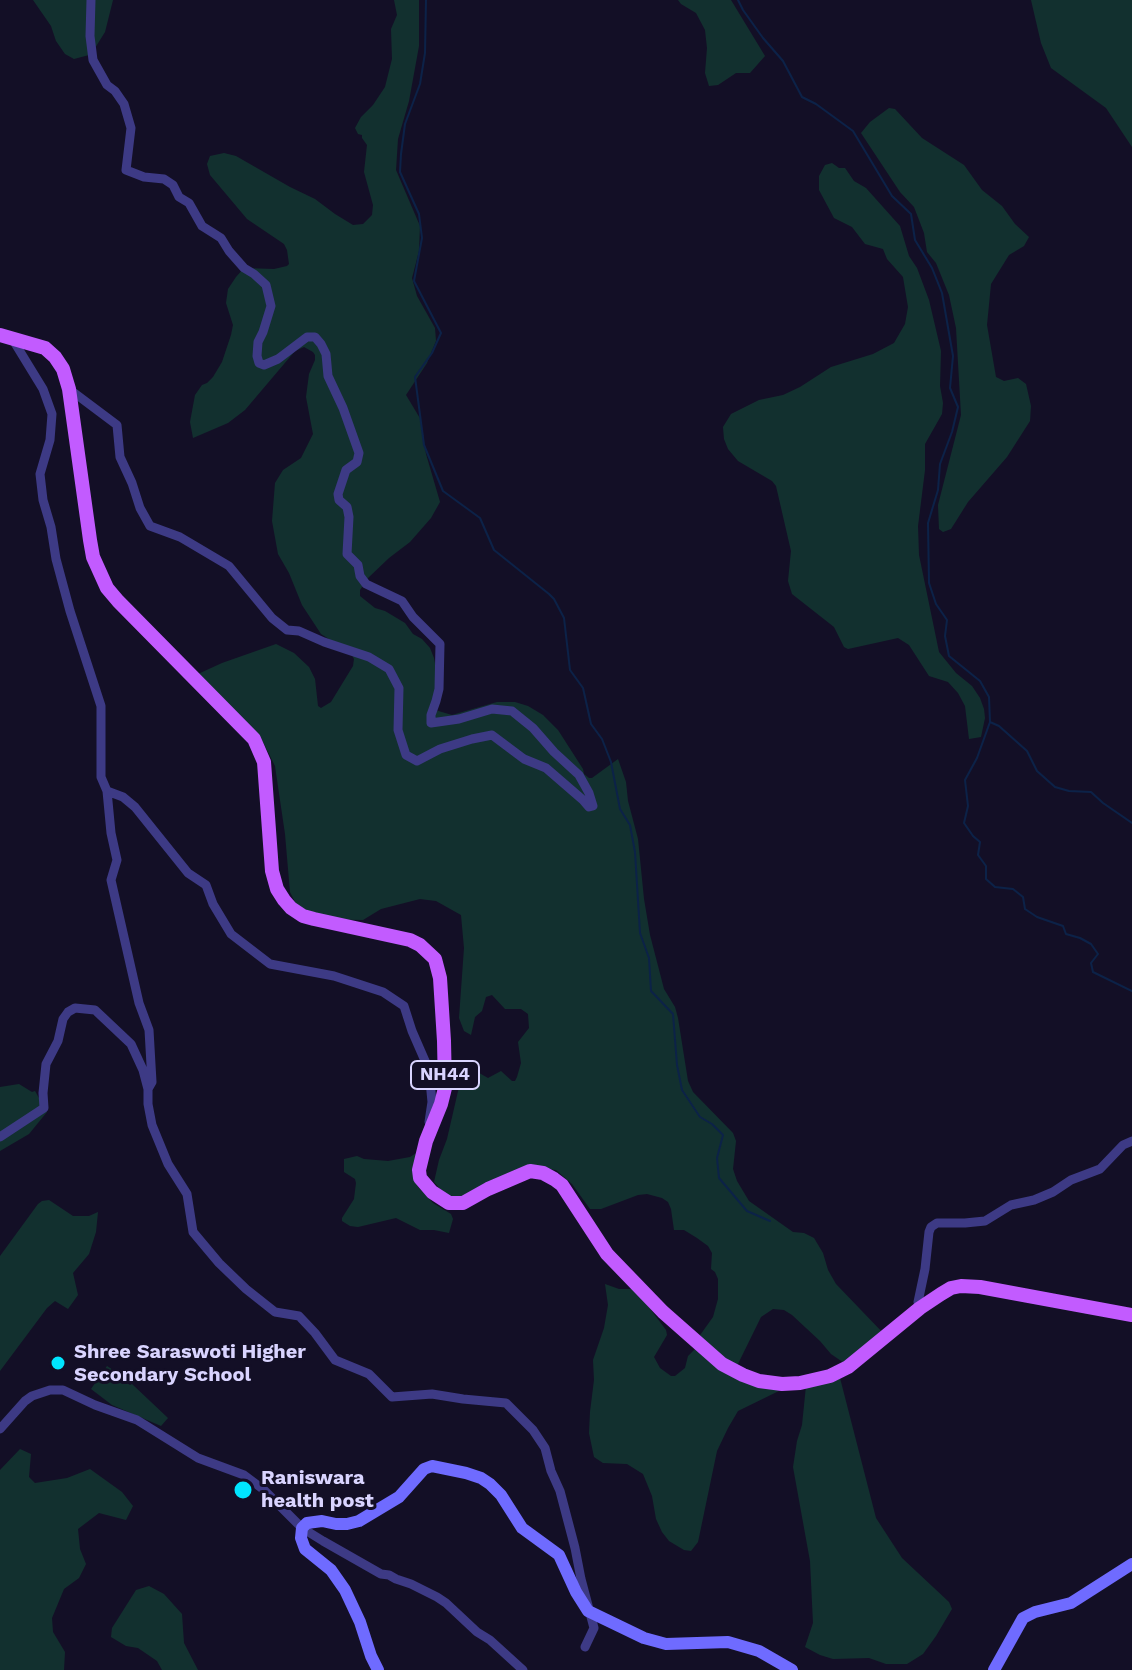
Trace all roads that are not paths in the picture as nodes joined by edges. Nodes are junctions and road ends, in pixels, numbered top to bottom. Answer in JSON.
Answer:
{"nodes":[{"id":1,"x":91,"y":0,"type":"edge"},
{"id":2,"x":7,"y":338,"type":"edge"},
{"id":3,"x":69,"y":389,"type":"junction"},
{"id":4,"x":107,"y":791,"type":"junction"},
{"id":5,"x":148,"y":1089,"type":"junction"},
{"id":6,"x":0,"y":1137,"type":"edge"},
{"id":7,"x":426,"y":1141,"type":"junction"},
{"id":8,"x":1132,"y":1141,"type":"edge"},
{"id":9,"x":920,"y":1308,"type":"junction"},
{"id":10,"x":1132,"y":1315,"type":"edge"},
{"id":11,"x":0,"y":1429,"type":"edge"},
{"id":12,"x":302,"y":1528,"type":"junction"},
{"id":13,"x":1132,"y":1564,"type":"edge"},
{"id":14,"x":588,"y":1611,"type":"junction"},
{"id":15,"x":585,"y":1647,"type":"dead end"},
{"id":16,"x":378,"y":1670,"type":"edge"},
{"id":17,"x":523,"y":1670,"type":"edge"},
{"id":18,"x":792,"y":1670,"type":"edge"},
{"id":19,"x":994,"y":1670,"type":"edge"}],
"edges":[{"from":1,"to":3,"type":"street"},
{"from":2,"to":3,"type":"main road","number":"NH44"},
{"from":2,"to":4,"type":"street"},
{"from":3,"to":7,"type":"main road","number":"NH44"},
{"from":4,"to":5,"type":"street"},
{"from":4,"to":7,"type":"street"},
{"from":5,"to":6,"type":"street"},
{"from":5,"to":14,"type":"street"},
{"from":7,"to":9,"type":"main road","number":"NH44"},
{"from":8,"to":9,"type":"street"},
{"from":9,"to":10,"type":"main road","number":"NH44"},
{"from":11,"to":12,"type":"street"},
{"from":12,"to":14,"type":"main road"},
{"from":12,"to":16,"type":"main road"},
{"from":12,"to":17,"type":"street"},
{"from":13,"to":19,"type":"main road"},
{"from":14,"to":15,"type":"street"},
{"from":14,"to":18,"type":"main road"}]}
